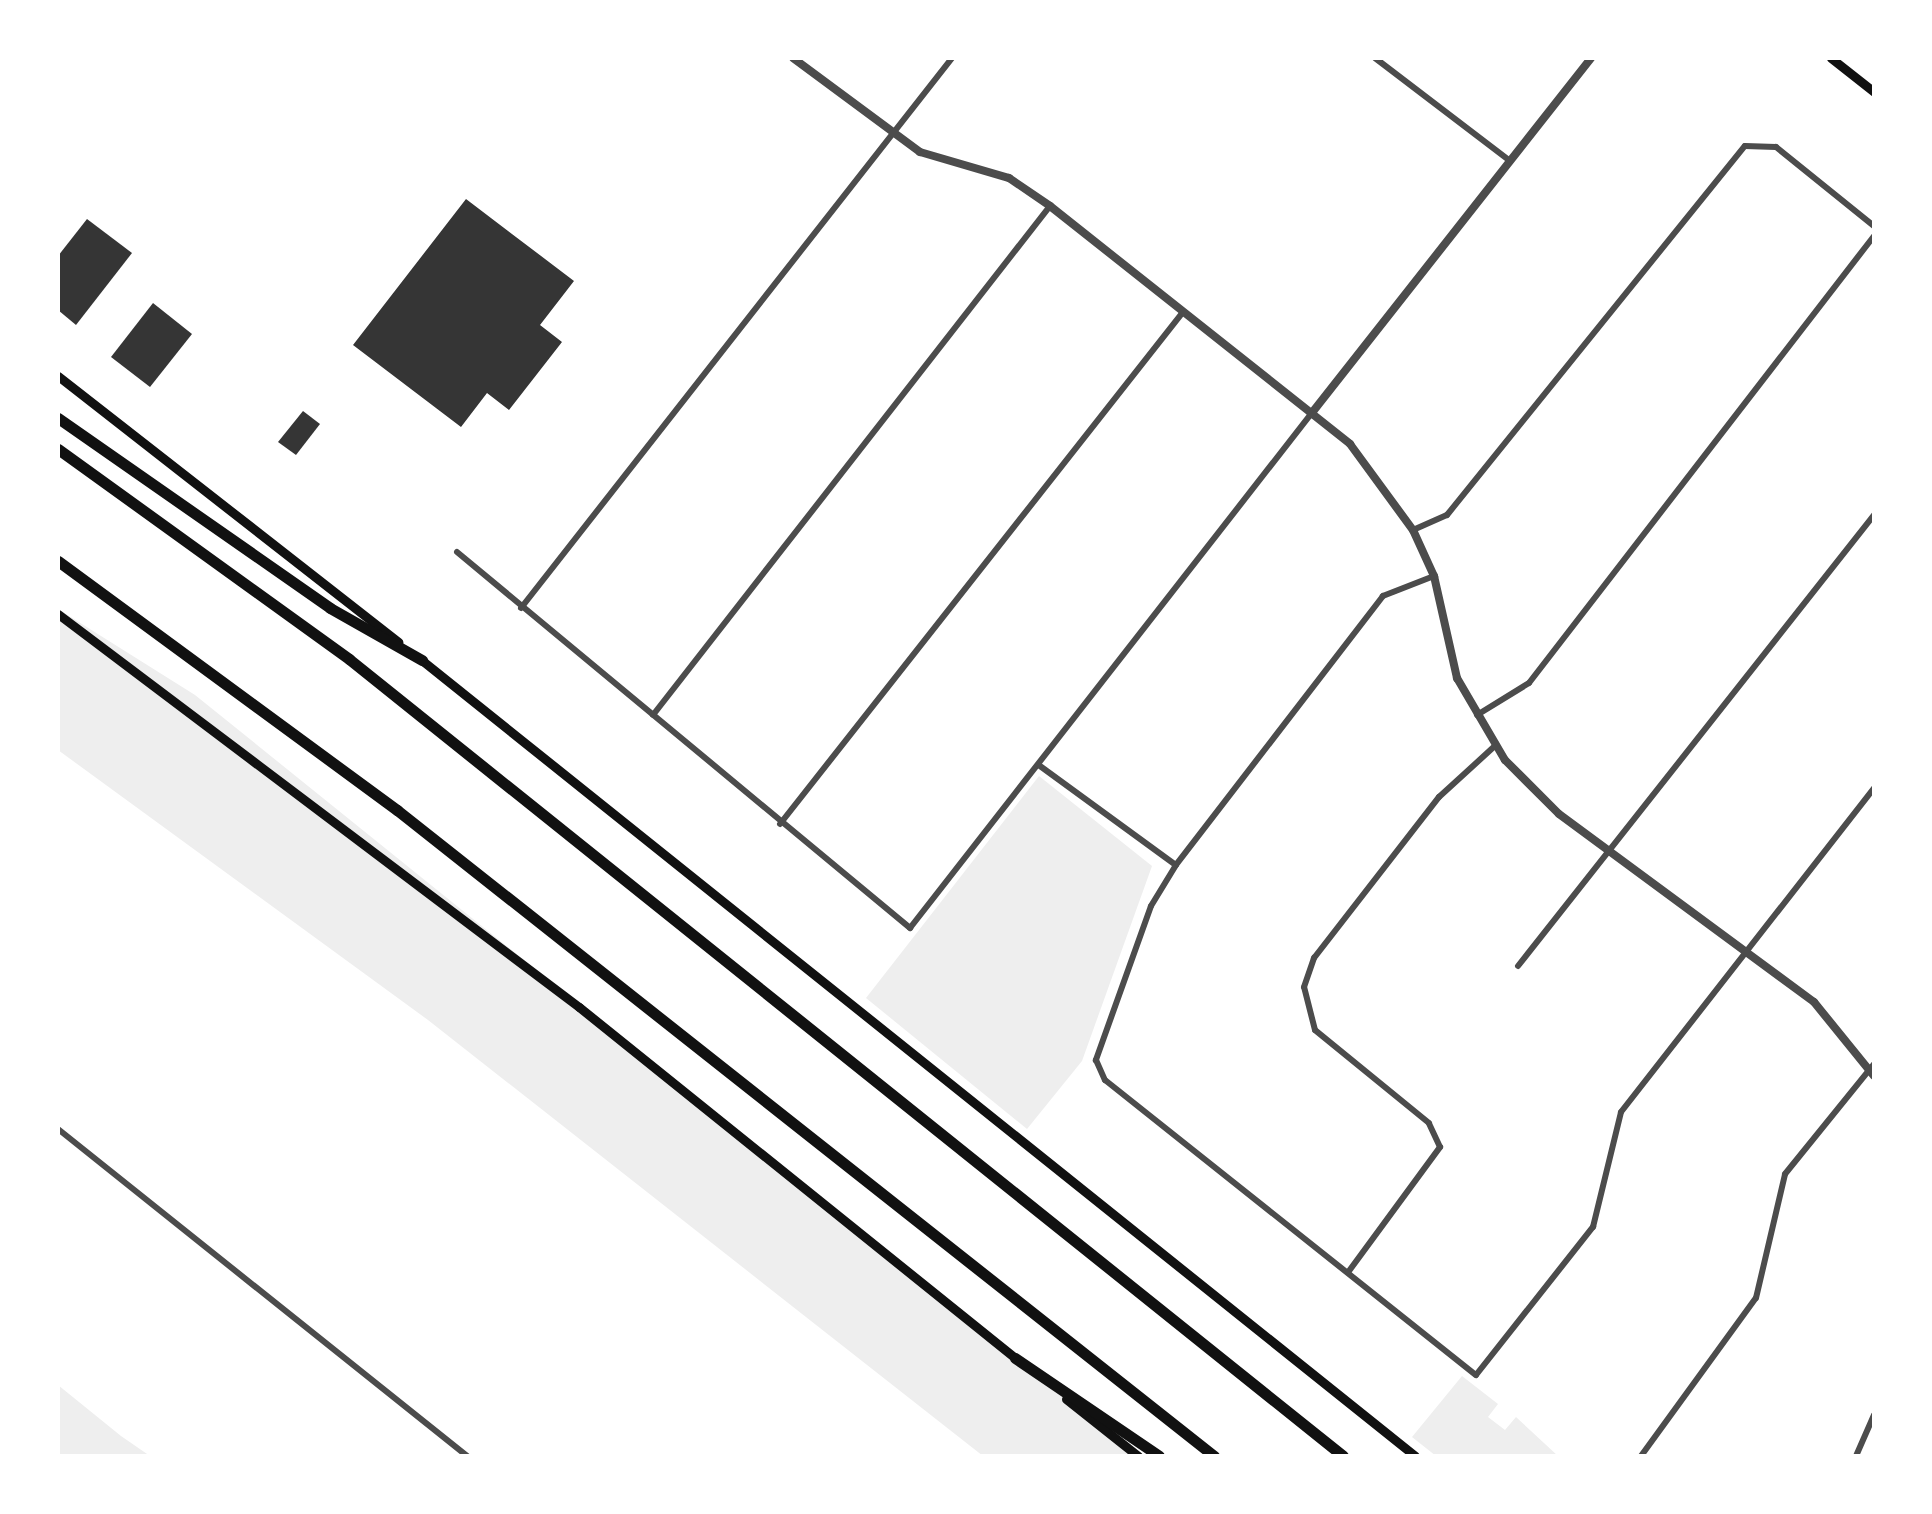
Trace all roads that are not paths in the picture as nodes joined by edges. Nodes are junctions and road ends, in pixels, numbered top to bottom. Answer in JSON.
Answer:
{"nodes":[{"id":1,"x":792,"y":58,"type":"edge"},
{"id":2,"x":952,"y":58,"type":"edge"},
{"id":3,"x":1375,"y":58,"type":"edge"},
{"id":4,"x":1591,"y":58,"type":"edge"},
{"id":5,"x":1831,"y":58,"type":"edge"},
{"id":6,"x":1874,"y":92,"type":"edge"},
{"id":7,"x":892,"y":133,"type":"junction"},
{"id":8,"x":1509,"y":160,"type":"junction"},
{"id":9,"x":1050,"y":206,"type":"junction"},
{"id":10,"x":1874,"y":226,"type":"edge"},
{"id":11,"x":1874,"y":236,"type":"edge"},
{"id":12,"x":1184,"y":311,"type":"junction"},
{"id":13,"x":58,"y":376,"type":"edge"},
{"id":14,"x":1311,"y":414,"type":"junction"},
{"id":15,"x":58,"y":418,"type":"edge"},
{"id":16,"x":58,"y":450,"type":"edge"},
{"id":17,"x":1874,"y":514,"type":"edge"},
{"id":18,"x":1413,"y":530,"type":"junction"},
{"id":19,"x":457,"y":552,"type":"dead end"},
{"id":20,"x":58,"y":561,"type":"edge"},
{"id":21,"x":1434,"y":576,"type":"junction"},
{"id":22,"x":521,"y":608,"type":"junction"},
{"id":23,"x":58,"y":614,"type":"edge"},
{"id":24,"x":422,"y":660,"type":"junction"},
{"id":25,"x":653,"y":715,"type":"junction"},
{"id":26,"x":1477,"y":715,"type":"junction"},
{"id":27,"x":1496,"y":745,"type":"junction"},
{"id":28,"x":1040,"y":766,"type":"junction"},
{"id":29,"x":1874,"y":788,"type":"edge"},
{"id":30,"x":780,"y":824,"type":"junction"},
{"id":31,"x":1612,"y":851,"type":"junction"},
{"id":32,"x":1176,"y":865,"type":"junction"},
{"id":33,"x":1748,"y":948,"type":"junction"},
{"id":34,"x":1518,"y":966,"type":"dead end"},
{"id":35,"x":1873,"y":1070,"type":"edge"},
{"id":36,"x":58,"y":1129,"type":"edge"},
{"id":37,"x":1349,"y":1271,"type":"junction"},
{"id":38,"x":1015,"y":1358,"type":"junction"},
{"id":39,"x":1874,"y":1415,"type":"edge"},
{"id":40,"x":466,"y":1456,"type":"edge"},
{"id":41,"x":1138,"y":1456,"type":"edge"},
{"id":42,"x":1159,"y":1456,"type":"edge"},
{"id":43,"x":1214,"y":1456,"type":"edge"},
{"id":44,"x":1343,"y":1456,"type":"edge"},
{"id":45,"x":1416,"y":1456,"type":"edge"},
{"id":46,"x":1641,"y":1456,"type":"edge"},
{"id":47,"x":1856,"y":1456,"type":"edge"}],
"edges":[{"from":1,"to":7,"type":"street"},
{"from":2,"to":7,"type":"street"},
{"from":3,"to":8,"type":"street"},
{"from":4,"to":8,"type":"street"},
{"from":5,"to":6,"type":"main road"},
{"from":7,"to":9,"type":"street"},
{"from":7,"to":22,"type":"street"},
{"from":8,"to":14,"type":"street"},
{"from":9,"to":12,"type":"street"},
{"from":9,"to":25,"type":"street"},
{"from":10,"to":18,"type":"street"},
{"from":11,"to":26,"type":"street"},
{"from":12,"to":14,"type":"street"},
{"from":12,"to":30,"type":"street"},
{"from":13,"to":24,"type":"main road"},
{"from":14,"to":18,"type":"street"},
{"from":14,"to":28,"type":"street"},
{"from":15,"to":24,"type":"highway"},
{"from":16,"to":44,"type":"highway"},
{"from":17,"to":31,"type":"street"},
{"from":18,"to":21,"type":"street"},
{"from":19,"to":22,"type":"street"},
{"from":20,"to":43,"type":"highway"},
{"from":21,"to":26,"type":"street"},
{"from":21,"to":32,"type":"street"},
{"from":22,"to":25,"type":"street"},
{"from":23,"to":38,"type":"main road"},
{"from":24,"to":45,"type":"main road"},
{"from":25,"to":30,"type":"street"},
{"from":26,"to":27,"type":"street"},
{"from":27,"to":31,"type":"street"},
{"from":27,"to":37,"type":"street"},
{"from":28,"to":30,"type":"street"},
{"from":28,"to":32,"type":"street"},
{"from":29,"to":33,"type":"street"},
{"from":31,"to":33,"type":"street"},
{"from":31,"to":34,"type":"street"},
{"from":32,"to":37,"type":"street"},
{"from":33,"to":35,"type":"street"},
{"from":33,"to":37,"type":"street"},
{"from":35,"to":46,"type":"street"},
{"from":36,"to":40,"type":"street"},
{"from":38,"to":41,"type":"main road"},
{"from":38,"to":42,"type":"highway"},
{"from":39,"to":47,"type":"street"}]}
